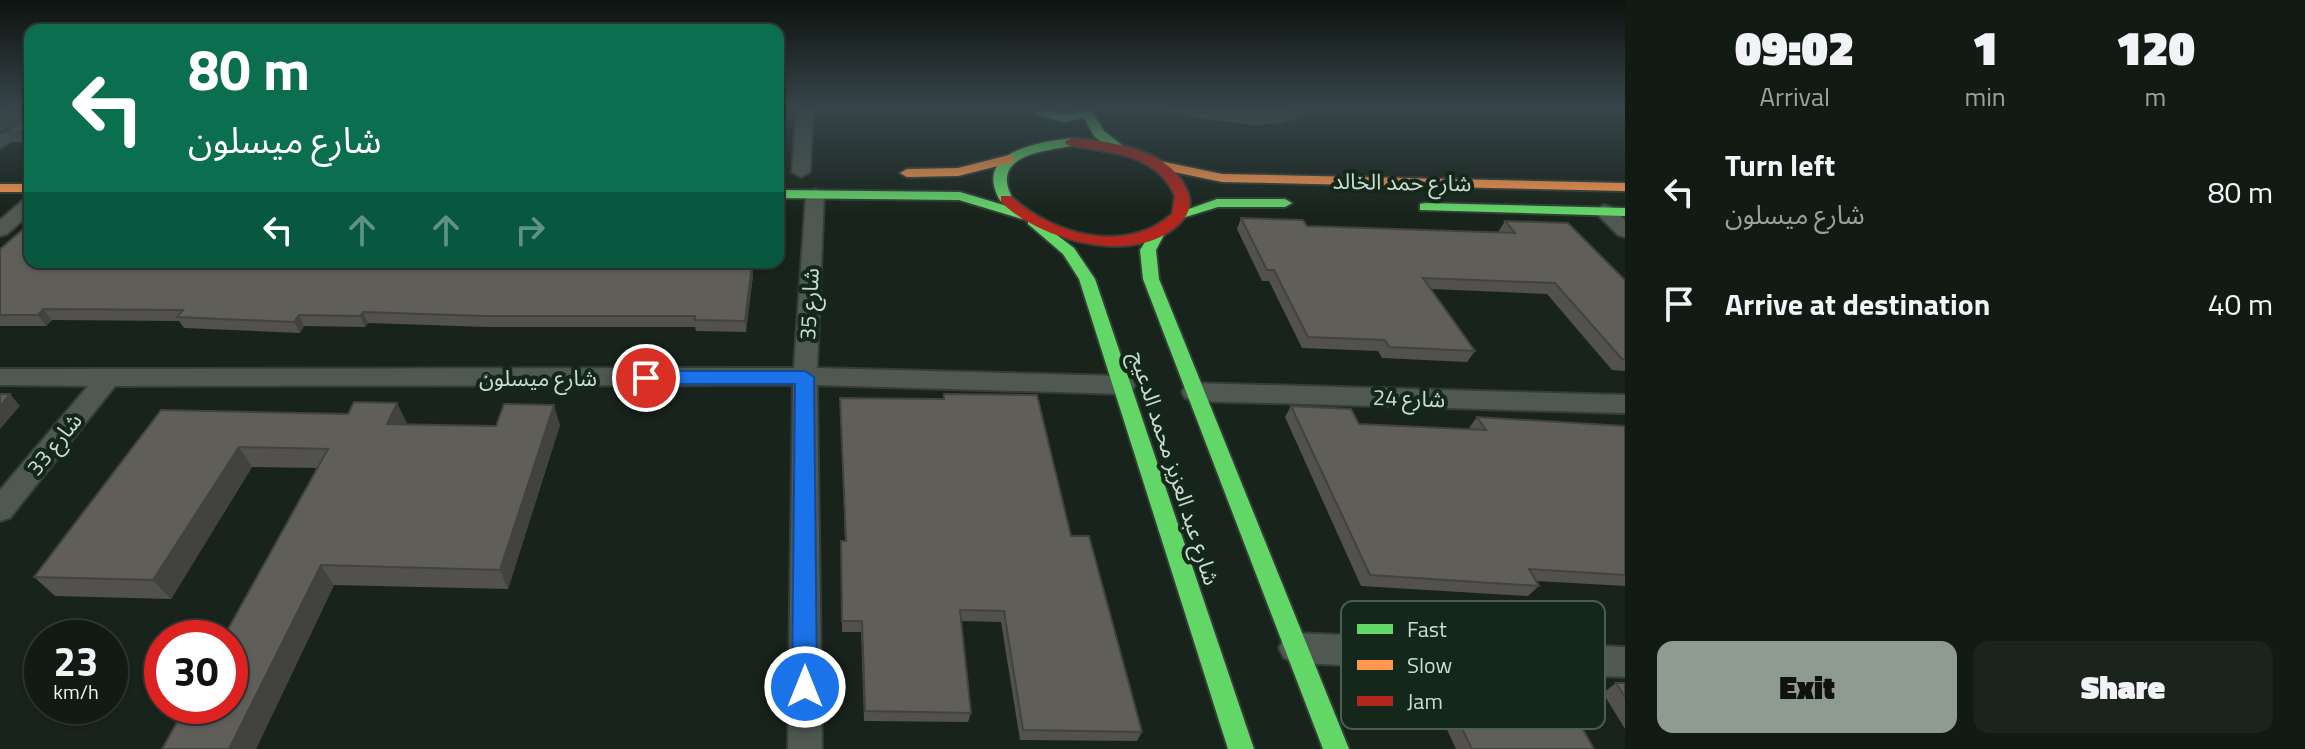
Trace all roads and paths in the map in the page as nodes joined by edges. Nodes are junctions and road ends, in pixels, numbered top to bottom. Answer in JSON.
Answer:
{"nodes":[{"id":1,"x":808,"y":144,"type":"edge"},
{"id":2,"x":1032,"y":144,"type":"edge"},
{"id":3,"x":1056,"y":144,"type":"edge"},
{"id":4,"x":1085,"y":144,"type":"edge"},
{"id":5,"x":1112,"y":144,"type":"edge"},
{"id":6,"x":1030,"y":147,"type":"junction"},
{"id":7,"x":1118,"y":149,"type":"junction"},
{"id":8,"x":1009,"y":159,"type":"junction"},
{"id":9,"x":1155,"y":164,"type":"junction"},
{"id":10,"x":881,"y":172,"type":"dead end"},
{"id":11,"x":784,"y":173,"type":"edge"},
{"id":12,"x":811,"y":179,"type":"junction"},
{"id":13,"x":1625,"y":187,"type":"edge"},
{"id":14,"x":0,"y":188,"type":"edge"},
{"id":15,"x":24,"y":188,"type":"edge"},
{"id":16,"x":784,"y":191,"type":"edge"},
{"id":17,"x":1311,"y":204,"type":"dead end"},
{"id":18,"x":1403,"y":206,"type":"dead end"},
{"id":19,"x":24,"y":209,"type":"edge"},
{"id":20,"x":1604,"y":211,"type":"junction"},
{"id":21,"x":1625,"y":212,"type":"edge"},
{"id":22,"x":1179,"y":215,"type":"junction"},
{"id":23,"x":1028,"y":218,"type":"junction"},
{"id":24,"x":0,"y":230,"type":"edge"},
{"id":25,"x":1159,"y":231,"type":"junction"},
{"id":26,"x":1625,"y":231,"type":"edge"},
{"id":27,"x":0,"y":377,"type":"edge"},
{"id":28,"x":805,"y":377,"type":"junction"},
{"id":29,"x":108,"y":379,"type":"junction"},
{"id":30,"x":1123,"y":385,"type":"junction"},
{"id":31,"x":1194,"y":392,"type":"junction"},
{"id":32,"x":1625,"y":404,"type":"edge"},
{"id":33,"x":0,"y":510,"type":"edge"},
{"id":34,"x":1295,"y":648,"type":"junction"},
{"id":35,"x":1341,"y":650,"type":"edge"},
{"id":36,"x":1605,"y":661,"type":"edge"},
{"id":37,"x":1625,"y":662,"type":"edge"},
{"id":38,"x":805,"y":749,"type":"edge"},
{"id":39,"x":1241,"y":749,"type":"edge"},
{"id":40,"x":1336,"y":749,"type":"edge"}],
"edges":[{"from":1,"to":12,"type":"street","name":"شارع 35"},
{"from":2,"to":6,"type":"street"},
{"from":3,"to":6,"type":"street"},
{"from":4,"to":7,"type":"street"},
{"from":5,"to":7,"type":"street"},
{"from":6,"to":8,"type":"street"},
{"from":7,"to":9,"type":"street","name":"شارع حمد الخالد"},
{"from":8,"to":10,"type":"street"},
{"from":8,"to":23,"type":"street"},
{"from":9,"to":13,"type":"street","name":"شارع حمد الخالد"},
{"from":9,"to":22,"type":"street"},
{"from":11,"to":12,"type":"street"},
{"from":12,"to":16,"type":"street"},
{"from":12,"to":23,"type":"street"},
{"from":12,"to":28,"type":"street","name":"شارع 35"},
{"from":14,"to":15,"type":"street"},
{"from":17,"to":22,"type":"street","name":"شارع حمد الخالد"},
{"from":18,"to":20,"type":"street","name":"شارع حمد الخالد"},
{"from":19,"to":24,"type":"street"},
{"from":20,"to":21,"type":"street","name":"شارع حمد الخالد"},
{"from":20,"to":26,"type":"street"},
{"from":22,"to":25,"type":"street"},
{"from":23,"to":25,"type":"street"},
{"from":23,"to":30,"type":"street","name":"شارع عبد العزيز محمد الدعيج"},
{"from":25,"to":31,"type":"street","name":"شارع عبد العزيز محمد الدعيج"},
{"from":27,"to":29,"type":"street","name":"شارع ميسلون"},
{"from":28,"to":29,"type":"street","name":"شارع ميسلون"},
{"from":28,"to":30,"type":"street","name":"شارع ميسلون"},
{"from":28,"to":38,"type":"street","name":"شارع 35"},
{"from":29,"to":33,"type":"street","name":"شارع 33"},
{"from":30,"to":39,"type":"street","name":"شارع عبد العزيز محمد الدعيج"},
{"from":31,"to":32,"type":"street","name":"شارع 24"},
{"from":31,"to":34,"type":"street","name":"شارع عبد العزيز محمد الدعيج"},
{"from":34,"to":35,"type":"street"},
{"from":34,"to":40,"type":"street","name":"شارع عبد العزيز محمد الدعيج"},
{"from":36,"to":37,"type":"street"}]}
